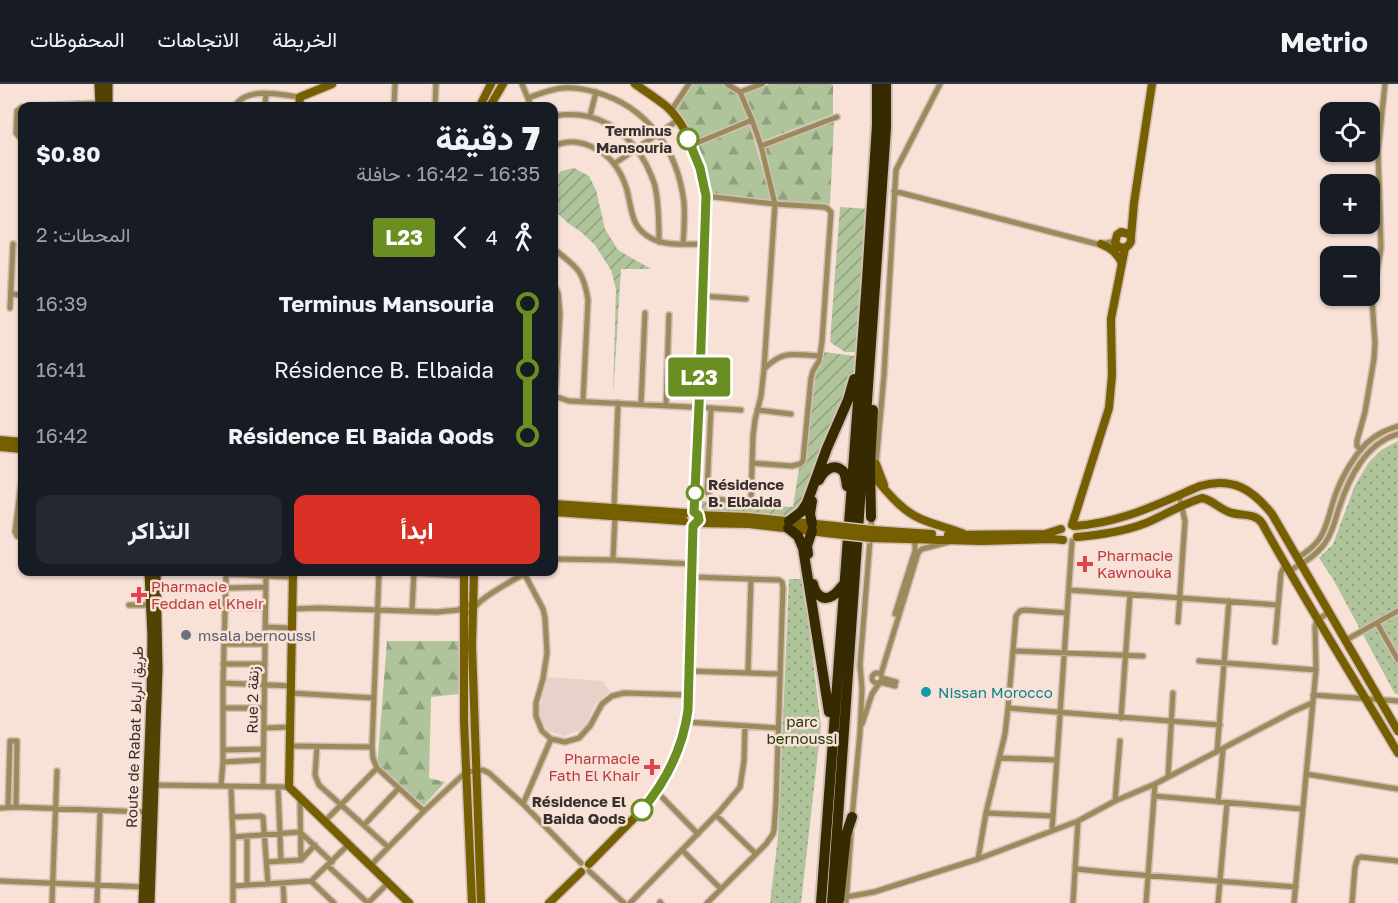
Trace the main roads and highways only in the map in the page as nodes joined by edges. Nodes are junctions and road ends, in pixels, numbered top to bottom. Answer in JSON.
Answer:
{"nodes":[{"id":1,"x":99,"y":84,"type":"edge"},
{"id":2,"x":108,"y":84,"type":"edge"},
{"id":3,"x":877,"y":84,"type":"edge"},
{"id":4,"x":886,"y":84,"type":"edge"},
{"id":5,"x":102,"y":102,"type":"edge"},
{"id":6,"x":104,"y":102,"type":"edge"},
{"id":7,"x":861,"y":350,"type":"junction"},
{"id":8,"x":869,"y":367,"type":"junction"},
{"id":9,"x":850,"y":504,"type":"junction"},
{"id":10,"x":872,"y":517,"type":"road end"},
{"id":11,"x":149,"y":576,"type":"edge"},
{"id":12,"x":156,"y":576,"type":"edge"},
{"id":13,"x":844,"y":584,"type":"junction"},
{"id":14,"x":830,"y":768,"type":"junction"},
{"id":15,"x":151,"y":785,"type":"junction"},
{"id":16,"x":852,"y":817,"type":"road end"},
{"id":17,"x":844,"y":901,"type":"edge"},
{"id":18,"x":143,"y":903,"type":"edge"},
{"id":19,"x":150,"y":903,"type":"edge"},
{"id":20,"x":821,"y":903,"type":"edge"},
{"id":21,"x":832,"y":903,"type":"edge"}],
"edges":[{"from":1,"to":5,"type":"main road"},
{"from":2,"to":6,"type":"main road"},
{"from":3,"to":7,"type":"highway"},
{"from":4,"to":8,"type":"highway"},
{"from":7,"to":9,"type":"highway"},
{"from":7,"to":14,"type":"highway"},
{"from":8,"to":10,"type":"highway"},
{"from":8,"to":21,"type":"highway"},
{"from":9,"to":13,"type":"highway"},
{"from":9,"to":13,"type":"highway"},
{"from":11,"to":15,"type":"main road","name":"Route de Rabat طريق الرباط"},
{"from":12,"to":15,"type":"main road","name":"Route de Rabat طريق الرباط"},
{"from":13,"to":14,"type":"highway"},
{"from":14,"to":20,"type":"highway"},
{"from":15,"to":18,"type":"main road","name":"Route de Rabat طريق الرباط"},
{"from":15,"to":19,"type":"main road","name":"Route de Rabat طريق الرباط"},
{"from":16,"to":17,"type":"highway"}]}
